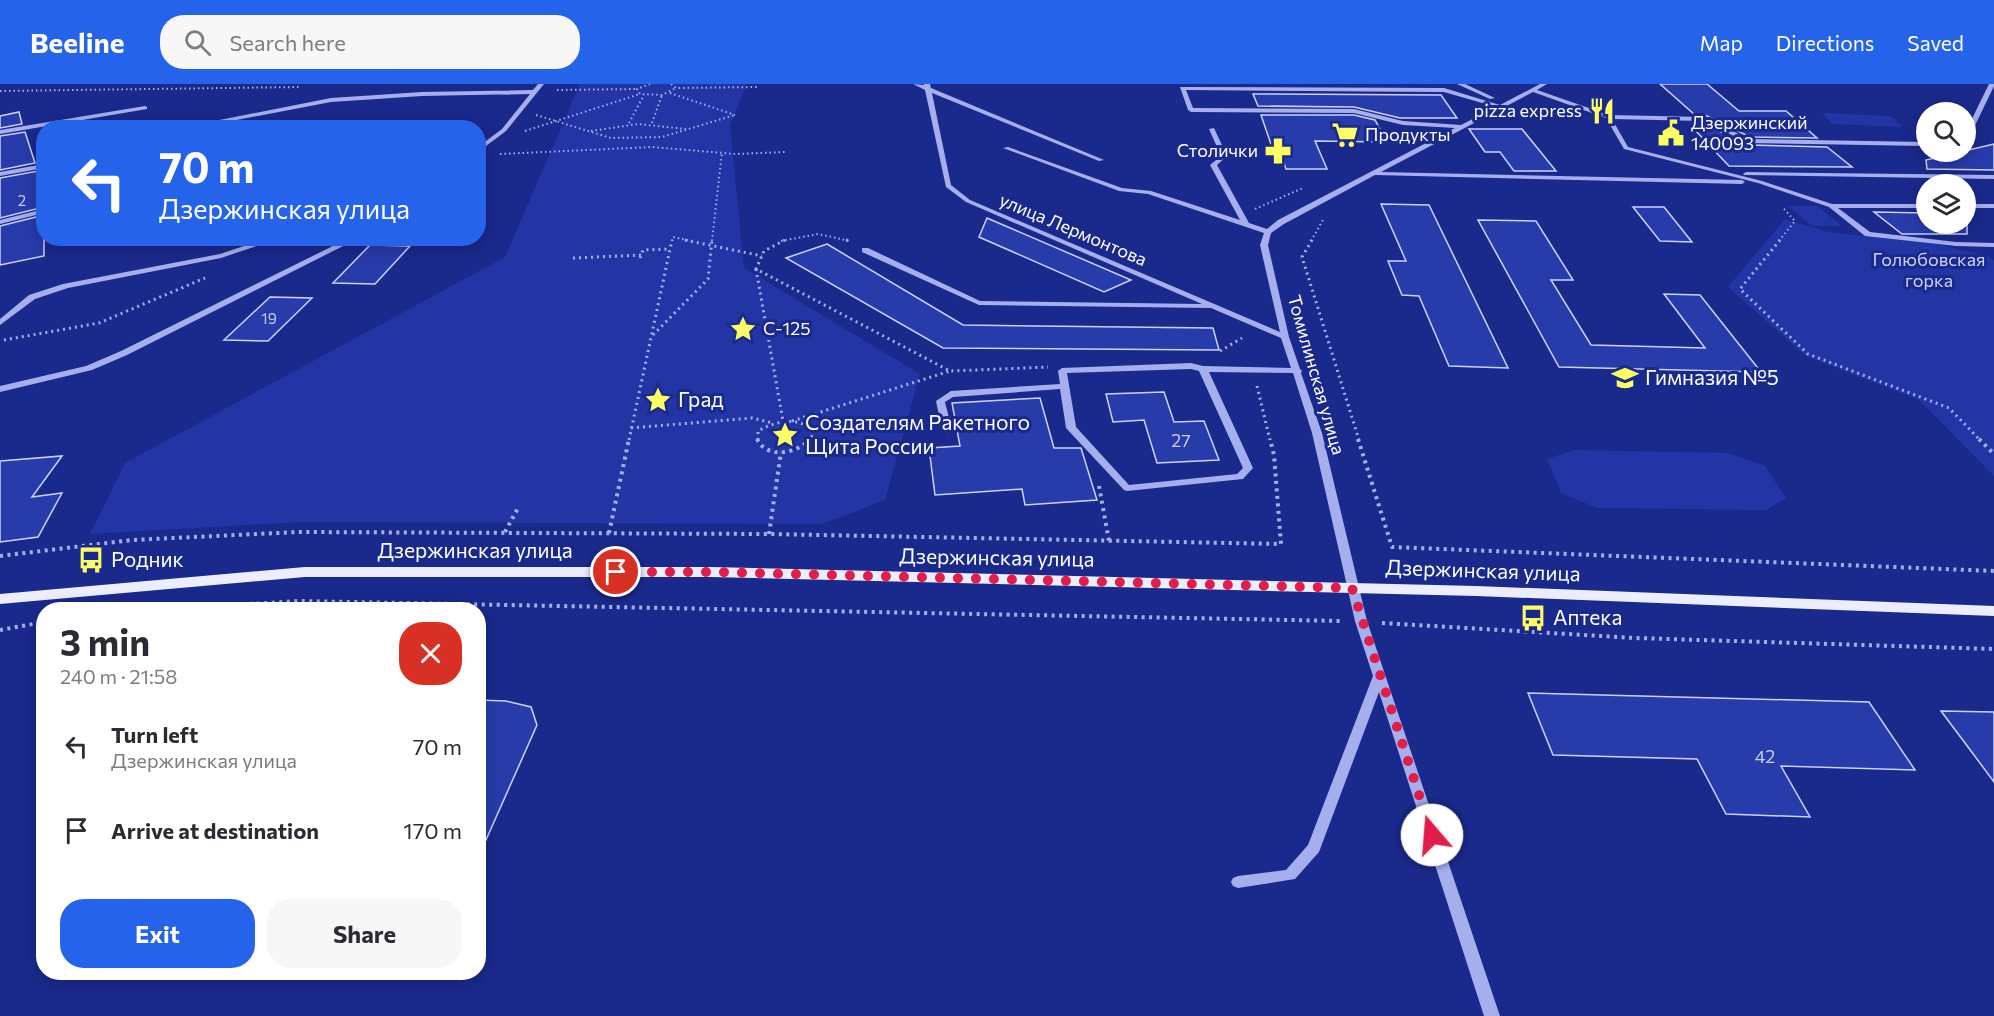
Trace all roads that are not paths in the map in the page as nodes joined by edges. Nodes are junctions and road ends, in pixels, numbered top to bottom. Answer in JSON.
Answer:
{"nodes":[{"id":1,"x":541,"y":84,"type":"edge"},
{"id":2,"x":916,"y":84,"type":"edge"},
{"id":3,"x":1460,"y":84,"type":"edge"},
{"id":4,"x":1544,"y":84,"type":"edge"},
{"id":5,"x":1992,"y":84,"type":"edge"},
{"id":6,"x":927,"y":87,"type":"edge"},
{"id":7,"x":1532,"y":90,"type":"junction"},
{"id":8,"x":534,"y":92,"type":"junction"},
{"id":9,"x":1504,"y":106,"type":"junction"},
{"id":10,"x":145,"y":108,"type":"dead end"},
{"id":11,"x":1608,"y":117,"type":"junction"},
{"id":12,"x":1976,"y":117,"type":"edge"},
{"id":13,"x":72,"y":120,"type":"edge"},
{"id":14,"x":225,"y":120,"type":"edge"},
{"id":15,"x":36,"y":126,"type":"edge"},
{"id":16,"x":1463,"y":127,"type":"junction"},
{"id":17,"x":1212,"y":129,"type":"dead end"},
{"id":18,"x":0,"y":132,"type":"edge"},
{"id":19,"x":486,"y":144,"type":"edge"},
{"id":20,"x":1916,"y":144,"type":"edge"},
{"id":21,"x":1006,"y":148,"type":"dead end"},
{"id":22,"x":1101,"y":160,"type":"dead end"},
{"id":23,"x":36,"y":167,"type":"edge"},
{"id":24,"x":0,"y":174,"type":"edge"},
{"id":25,"x":1376,"y":174,"type":"junction"},
{"id":26,"x":1728,"y":174,"type":"junction"},
{"id":27,"x":1994,"y":177,"type":"edge"},
{"id":28,"x":1760,"y":182,"type":"junction"},
{"id":29,"x":1831,"y":206,"type":"junction"},
{"id":30,"x":1916,"y":206,"type":"edge"},
{"id":31,"x":1976,"y":206,"type":"edge"},
{"id":32,"x":1994,"y":206,"type":"edge"},
{"id":33,"x":36,"y":214,"type":"edge"},
{"id":34,"x":0,"y":222,"type":"edge"},
{"id":35,"x":1246,"y":225,"type":"junction"},
{"id":36,"x":1268,"y":232,"type":"junction"},
{"id":37,"x":1994,"y":245,"type":"edge"},
{"id":38,"x":252,"y":246,"type":"edge"},
{"id":39,"x":340,"y":246,"type":"edge"},
{"id":40,"x":865,"y":250,"type":"road end"},
{"id":41,"x":1215,"y":307,"type":"junction"},
{"id":42,"x":0,"y":323,"type":"edge"},
{"id":43,"x":1285,"y":337,"type":"junction"},
{"id":44,"x":1203,"y":369,"type":"junction"},
{"id":45,"x":1298,"y":371,"type":"junction"},
{"id":46,"x":1065,"y":386,"type":"junction"},
{"id":47,"x":0,"y":389,"type":"edge"},
{"id":48,"x":947,"y":430,"type":"dead end"},
{"id":49,"x":1352,"y":588,"type":"junction"},
{"id":50,"x":0,"y":600,"type":"edge"},
{"id":51,"x":1994,"y":611,"type":"edge"},
{"id":52,"x":1379,"y":676,"type":"junction"},
{"id":53,"x":1238,"y":882,"type":"dead end"},
{"id":54,"x":1491,"y":1016,"type":"edge"}],
"edges":[{"from":1,"to":8,"type":"street"},
{"from":2,"to":6,"type":"street"},
{"from":3,"to":9,"type":"street"},
{"from":4,"to":7,"type":"street"},
{"from":5,"to":12,"type":"street"},
{"from":6,"to":22,"type":"street"},
{"from":6,"to":41,"type":"street","name":"улица Лермонтова"},
{"from":7,"to":9,"type":"street"},
{"from":7,"to":11,"type":"street"},
{"from":8,"to":14,"type":"street"},
{"from":8,"to":19,"type":"street"},
{"from":9,"to":16,"type":"street"},
{"from":9,"to":16,"type":"street"},
{"from":10,"to":13,"type":"street"},
{"from":11,"to":20,"type":"street"},
{"from":11,"to":26,"type":"street"},
{"from":15,"to":18,"type":"street"},
{"from":16,"to":25,"type":"street"},
{"from":17,"to":35,"type":"street"},
{"from":21,"to":35,"type":"street"},
{"from":23,"to":24,"type":"street"},
{"from":25,"to":28,"type":"street"},
{"from":25,"to":36,"type":"street"},
{"from":26,"to":27,"type":"street"},
{"from":26,"to":28,"type":"street"},
{"from":28,"to":29,"type":"street"},
{"from":29,"to":30,"type":"street"},
{"from":29,"to":37,"type":"street"},
{"from":31,"to":32,"type":"street"},
{"from":33,"to":34,"type":"street"},
{"from":35,"to":36,"type":"street"},
{"from":36,"to":43,"type":"street","name":"Томилинская улица"},
{"from":38,"to":42,"type":"street"},
{"from":39,"to":47,"type":"street"},
{"from":40,"to":41,"type":"street"},
{"from":41,"to":43,"type":"street","name":"улица Лермонтова"},
{"from":43,"to":45,"type":"street","name":"Томилинская улица"},
{"from":44,"to":45,"type":"street"},
{"from":44,"to":46,"type":"street"},
{"from":44,"to":46,"type":"street"},
{"from":45,"to":49,"type":"street","name":"Томилинская улица"},
{"from":46,"to":48,"type":"street"},
{"from":49,"to":50,"type":"main road","name":"Дзержинская улица"},
{"from":49,"to":51,"type":"main road","name":"Дзержинская улица"},
{"from":49,"to":52,"type":"street","name":"Томилинская улица"},
{"from":52,"to":53,"type":"street"},
{"from":52,"to":54,"type":"street","name":"Томилинская улица"}]}
